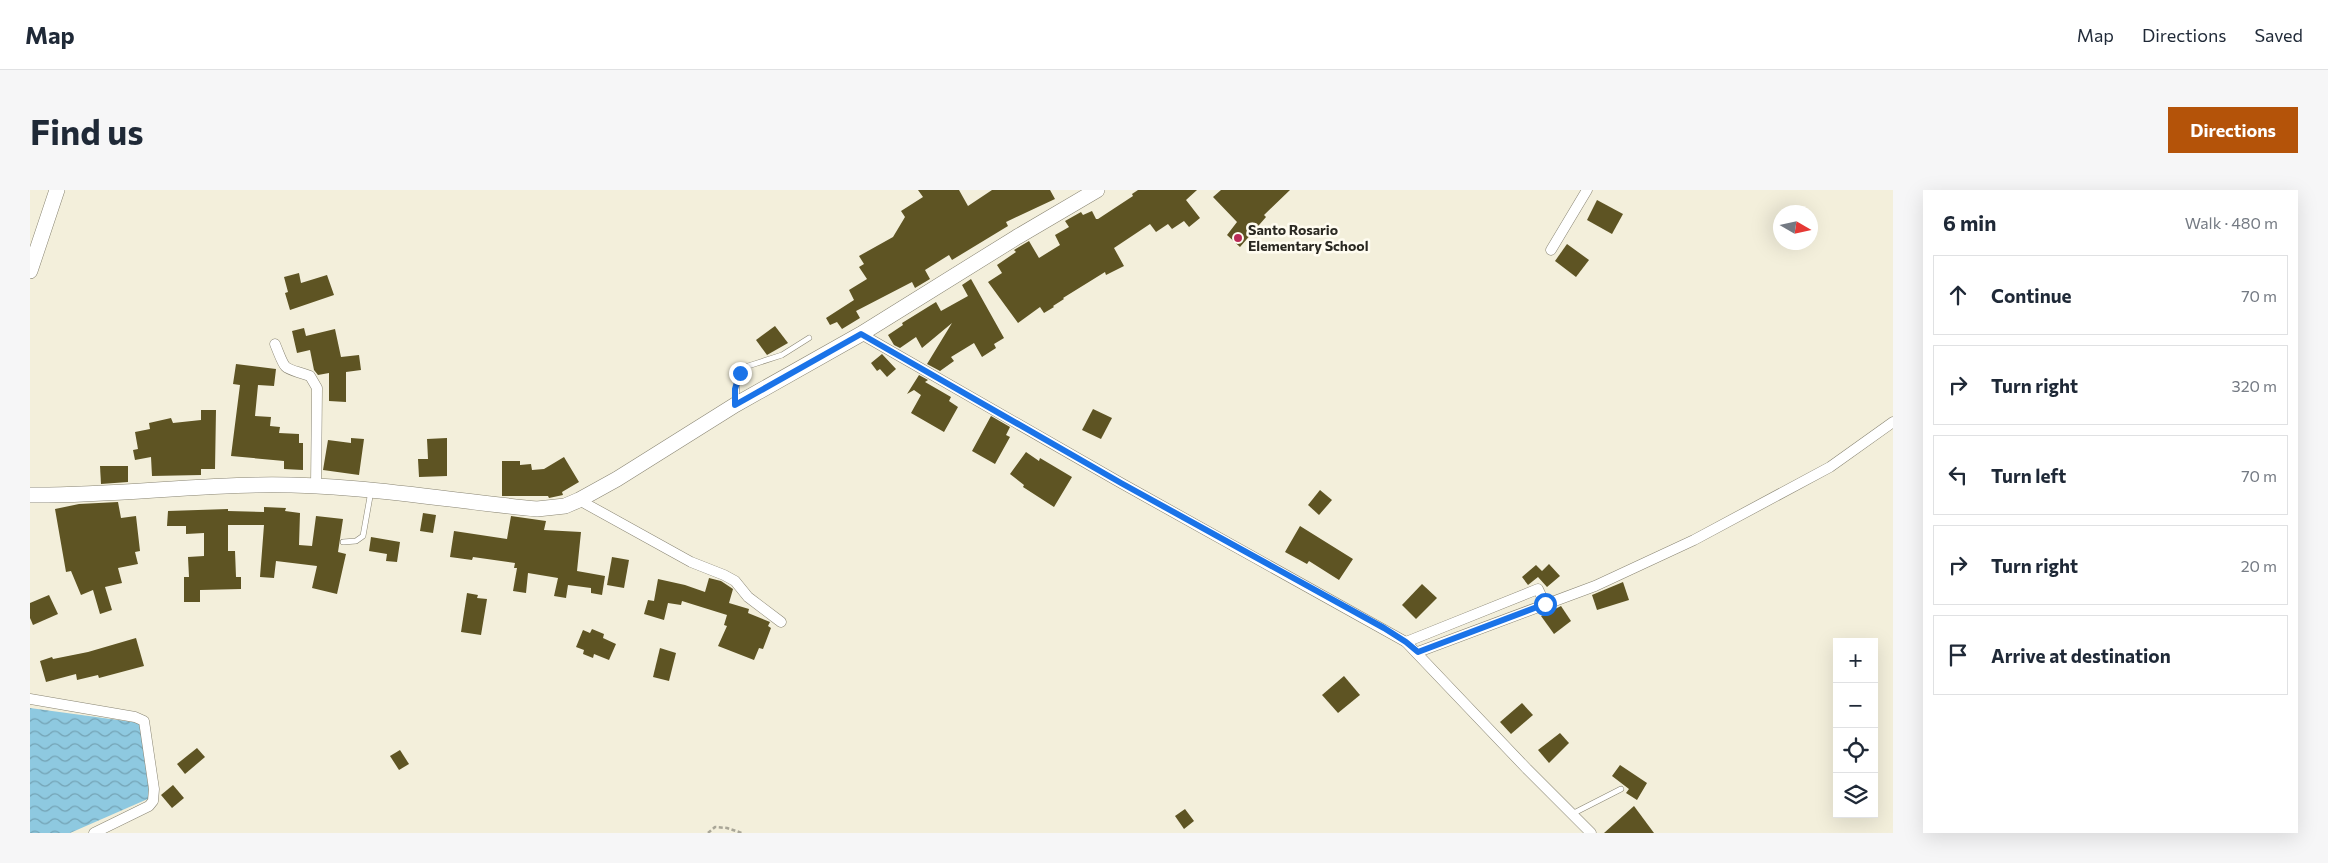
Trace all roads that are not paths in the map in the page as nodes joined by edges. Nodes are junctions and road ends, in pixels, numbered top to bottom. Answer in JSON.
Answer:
{"nodes":[{"id":1,"x":57,"y":190,"type":"edge"},
{"id":2,"x":1097,"y":190,"type":"edge"},
{"id":3,"x":1587,"y":190,"type":"edge"},
{"id":4,"x":1551,"y":250,"type":"dead end"},
{"id":5,"x":30,"y":271,"type":"edge"},
{"id":6,"x":861,"y":334,"type":"junction"},
{"id":7,"x":809,"y":338,"type":"dead end"},
{"id":8,"x":275,"y":344,"type":"dead end"},
{"id":9,"x":735,"y":405,"type":"junction"},
{"id":10,"x":1893,"y":422,"type":"edge"},
{"id":11,"x":316,"y":486,"type":"junction"},
{"id":12,"x":371,"y":490,"type":"junction"},
{"id":13,"x":30,"y":495,"type":"edge"},
{"id":14,"x":579,"y":500,"type":"junction"},
{"id":15,"x":343,"y":542,"type":"dead end"},
{"id":16,"x":1545,"y":604,"type":"junction"},
{"id":17,"x":781,"y":622,"type":"dead end"},
{"id":18,"x":1406,"y":642,"type":"junction"},
{"id":19,"x":1418,"y":652,"type":"junction"},
{"id":20,"x":30,"y":699,"type":"edge"},
{"id":21,"x":1621,"y":789,"type":"dead end"},
{"id":22,"x":1572,"y":814,"type":"junction"},
{"id":23,"x":94,"y":833,"type":"edge"},
{"id":24,"x":1591,"y":833,"type":"edge"}],
"edges":[{"from":1,"to":5,"type":"street"},
{"from":2,"to":6,"type":"street"},
{"from":3,"to":4,"type":"street"},
{"from":6,"to":9,"type":"street"},
{"from":6,"to":18,"type":"street"},
{"from":7,"to":9,"type":"lane"},
{"from":8,"to":11,"type":"street"},
{"from":9,"to":14,"type":"street"},
{"from":10,"to":16,"type":"street"},
{"from":11,"to":12,"type":"street"},
{"from":11,"to":13,"type":"street"},
{"from":12,"to":14,"type":"street"},
{"from":12,"to":15,"type":"lane"},
{"from":14,"to":17,"type":"street"},
{"from":16,"to":18,"type":"street"},
{"from":16,"to":19,"type":"street"},
{"from":18,"to":19,"type":"street"},
{"from":19,"to":22,"type":"street"},
{"from":20,"to":23,"type":"street"},
{"from":21,"to":22,"type":"lane"},
{"from":22,"to":24,"type":"street"}]}
